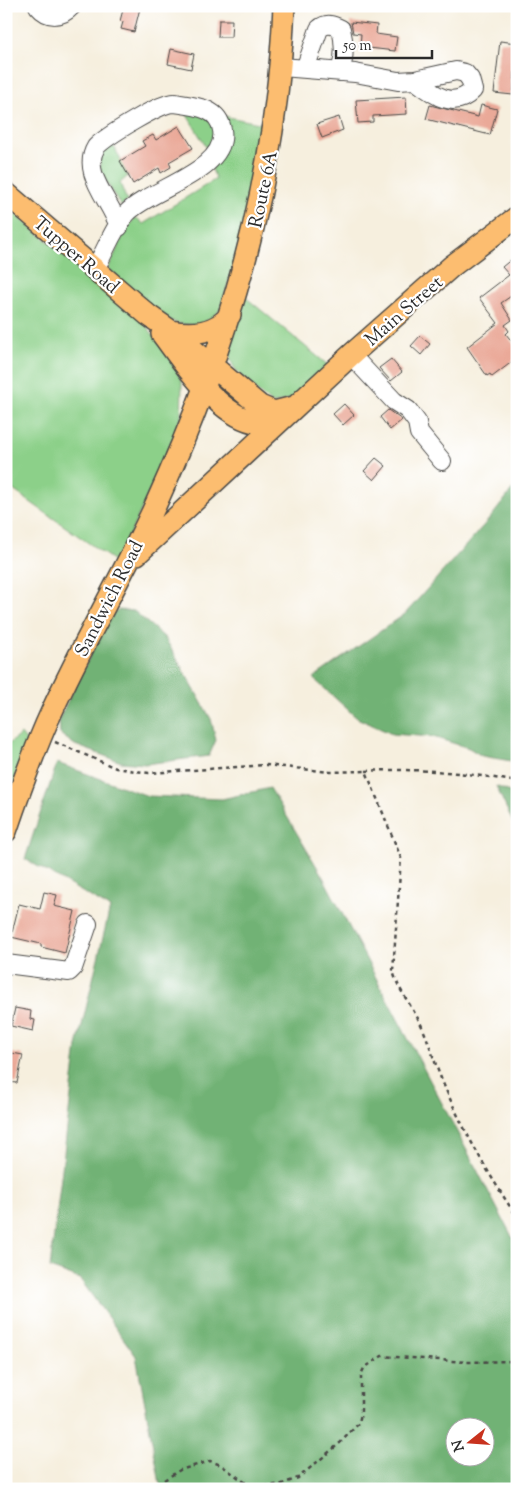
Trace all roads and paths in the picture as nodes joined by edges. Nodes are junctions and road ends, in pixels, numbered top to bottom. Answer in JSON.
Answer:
{"nodes":[{"id":1,"x":38,"y":6,"type":"edge"},
{"id":2,"x":72,"y":6,"type":"edge"},
{"id":3,"x":284,"y":6,"type":"edge"},
{"id":4,"x":282,"y":67,"type":"junction"},
{"id":5,"x":304,"y":69,"type":"junction"},
{"id":6,"x":340,"y":72,"type":"junction"},
{"id":7,"x":415,"y":80,"type":"dead end"},
{"id":8,"x":6,"y":193,"type":"edge"},
{"id":9,"x":517,"y":217,"type":"edge"},
{"id":10,"x":119,"y":227,"type":"junction"},
{"id":11,"x":95,"y":269,"type":"junction"},
{"id":12,"x":148,"y":315,"type":"junction"},
{"id":13,"x":230,"y":316,"type":"junction"},
{"id":14,"x":171,"y":331,"type":"junction"},
{"id":15,"x":351,"y":355,"type":"junction"},
{"id":16,"x":213,"y":366,"type":"junction"},
{"id":17,"x":204,"y":389,"type":"junction"},
{"id":18,"x":288,"y":412,"type":"junction"},
{"id":19,"x":442,"y":461,"type":"dead end"},
{"id":20,"x":126,"y":564,"type":"junction"},
{"id":21,"x":41,"y":735,"type":"junction"},
{"id":22,"x":366,"y":771,"type":"junction"},
{"id":23,"x":517,"y":782,"type":"edge"},
{"id":24,"x":6,"y":831,"type":"edge"},
{"id":25,"x":88,"y":924,"type":"dead end"},
{"id":26,"x":6,"y":964,"type":"edge"},
{"id":27,"x":517,"y":1217,"type":"edge"},
{"id":28,"x":517,"y":1361,"type":"edge"},
{"id":29,"x":164,"y":1480,"type":"dead end"}],
"edges":[{"from":1,"to":2,"type":"street"},
{"from":3,"to":4,"type":"main road","name":"Route 6A"},
{"from":4,"to":5,"type":"street"},
{"from":4,"to":13,"type":"main road","name":"Route 6A"},
{"from":5,"to":6,"type":"street"},
{"from":5,"to":6,"type":"street"},
{"from":6,"to":7,"type":"street"},
{"from":8,"to":11,"type":"main road","name":"Tupper Road"},
{"from":9,"to":15,"type":"main road","name":"Main Street"},
{"from":10,"to":10,"type":"street"},
{"from":10,"to":11,"type":"street"},
{"from":11,"to":12,"type":"main road","name":"Tupper Road"},
{"from":12,"to":14,"type":"main road","name":"Tupper Road"},
{"from":12,"to":17,"type":"main road","name":"Tupper Road"},
{"from":13,"to":14,"type":"main road"},
{"from":13,"to":16,"type":"main road","name":"Route 6A"},
{"from":14,"to":16,"type":"main road","name":"Tupper Road"},
{"from":15,"to":18,"type":"main road","name":"Main Street"},
{"from":15,"to":19,"type":"street"},
{"from":16,"to":17,"type":"main road","name":"Sandwich Road"},
{"from":16,"to":18,"type":"main road"},
{"from":17,"to":18,"type":"main road","name":"Main Street"},
{"from":17,"to":20,"type":"main road","name":"Sandwich Road"},
{"from":18,"to":20,"type":"main road","name":"Main Street"},
{"from":20,"to":21,"type":"main road","name":"Sandwich Road"},
{"from":21,"to":22,"type":"path"},
{"from":21,"to":24,"type":"main road","name":"Sandwich Road"},
{"from":22,"to":23,"type":"path"},
{"from":22,"to":27,"type":"path"},
{"from":25,"to":26,"type":"street"},
{"from":28,"to":29,"type":"path"}]}
